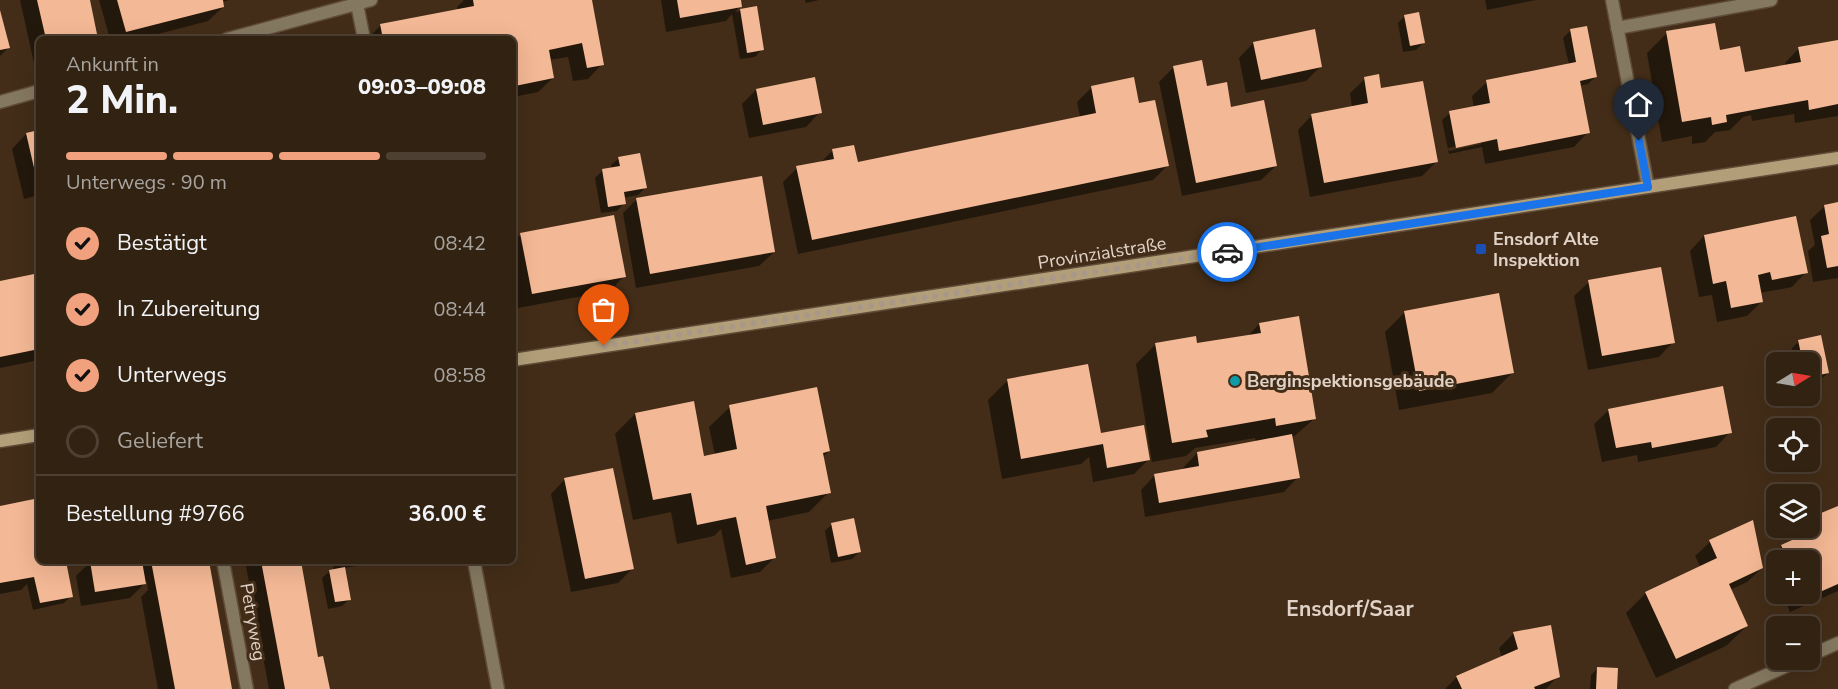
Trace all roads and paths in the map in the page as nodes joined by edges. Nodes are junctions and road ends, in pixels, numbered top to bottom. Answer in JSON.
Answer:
{"nodes":[{"id":1,"x":371,"y":0,"type":"edge"},
{"id":2,"x":1612,"y":0,"type":"edge"},
{"id":3,"x":1771,"y":0,"type":"edge"},
{"id":4,"x":357,"y":4,"type":"junction"},
{"id":5,"x":1617,"y":28,"type":"junction"},
{"id":6,"x":238,"y":36,"type":"edge"},
{"id":7,"x":363,"y":36,"type":"edge"},
{"id":8,"x":36,"y":92,"type":"edge"},
{"id":9,"x":0,"y":102,"type":"edge"},
{"id":10,"x":1838,"y":158,"type":"edge"},
{"id":11,"x":1648,"y":187,"type":"junction"},
{"id":12,"x":516,"y":360,"type":"edge"},
{"id":13,"x":36,"y":435,"type":"edge"},
{"id":14,"x":0,"y":441,"type":"edge"},
{"id":15,"x":224,"y":564,"type":"edge"},
{"id":16,"x":475,"y":564,"type":"edge"},
{"id":17,"x":1838,"y":643,"type":"edge"},
{"id":18,"x":1820,"y":651,"type":"edge"},
{"id":19,"x":1778,"y":670,"type":"edge"},
{"id":20,"x":247,"y":689,"type":"edge"},
{"id":21,"x":498,"y":689,"type":"edge"},
{"id":22,"x":1735,"y":689,"type":"edge"}],
"edges":[{"from":1,"to":4,"type":"street"},
{"from":2,"to":5,"type":"street"},
{"from":3,"to":5,"type":"street"},
{"from":4,"to":6,"type":"street"},
{"from":4,"to":7,"type":"street"},
{"from":5,"to":11,"type":"street"},
{"from":8,"to":9,"type":"street"},
{"from":10,"to":11,"type":"main road","name":"Provinzialstraße"},
{"from":11,"to":12,"type":"main road","name":"Provinzialstraße"},
{"from":13,"to":14,"type":"main road"},
{"from":15,"to":20,"type":"street","name":"Petryweg"},
{"from":16,"to":21,"type":"street"},
{"from":17,"to":18,"type":"street"},
{"from":19,"to":22,"type":"street"}]}
